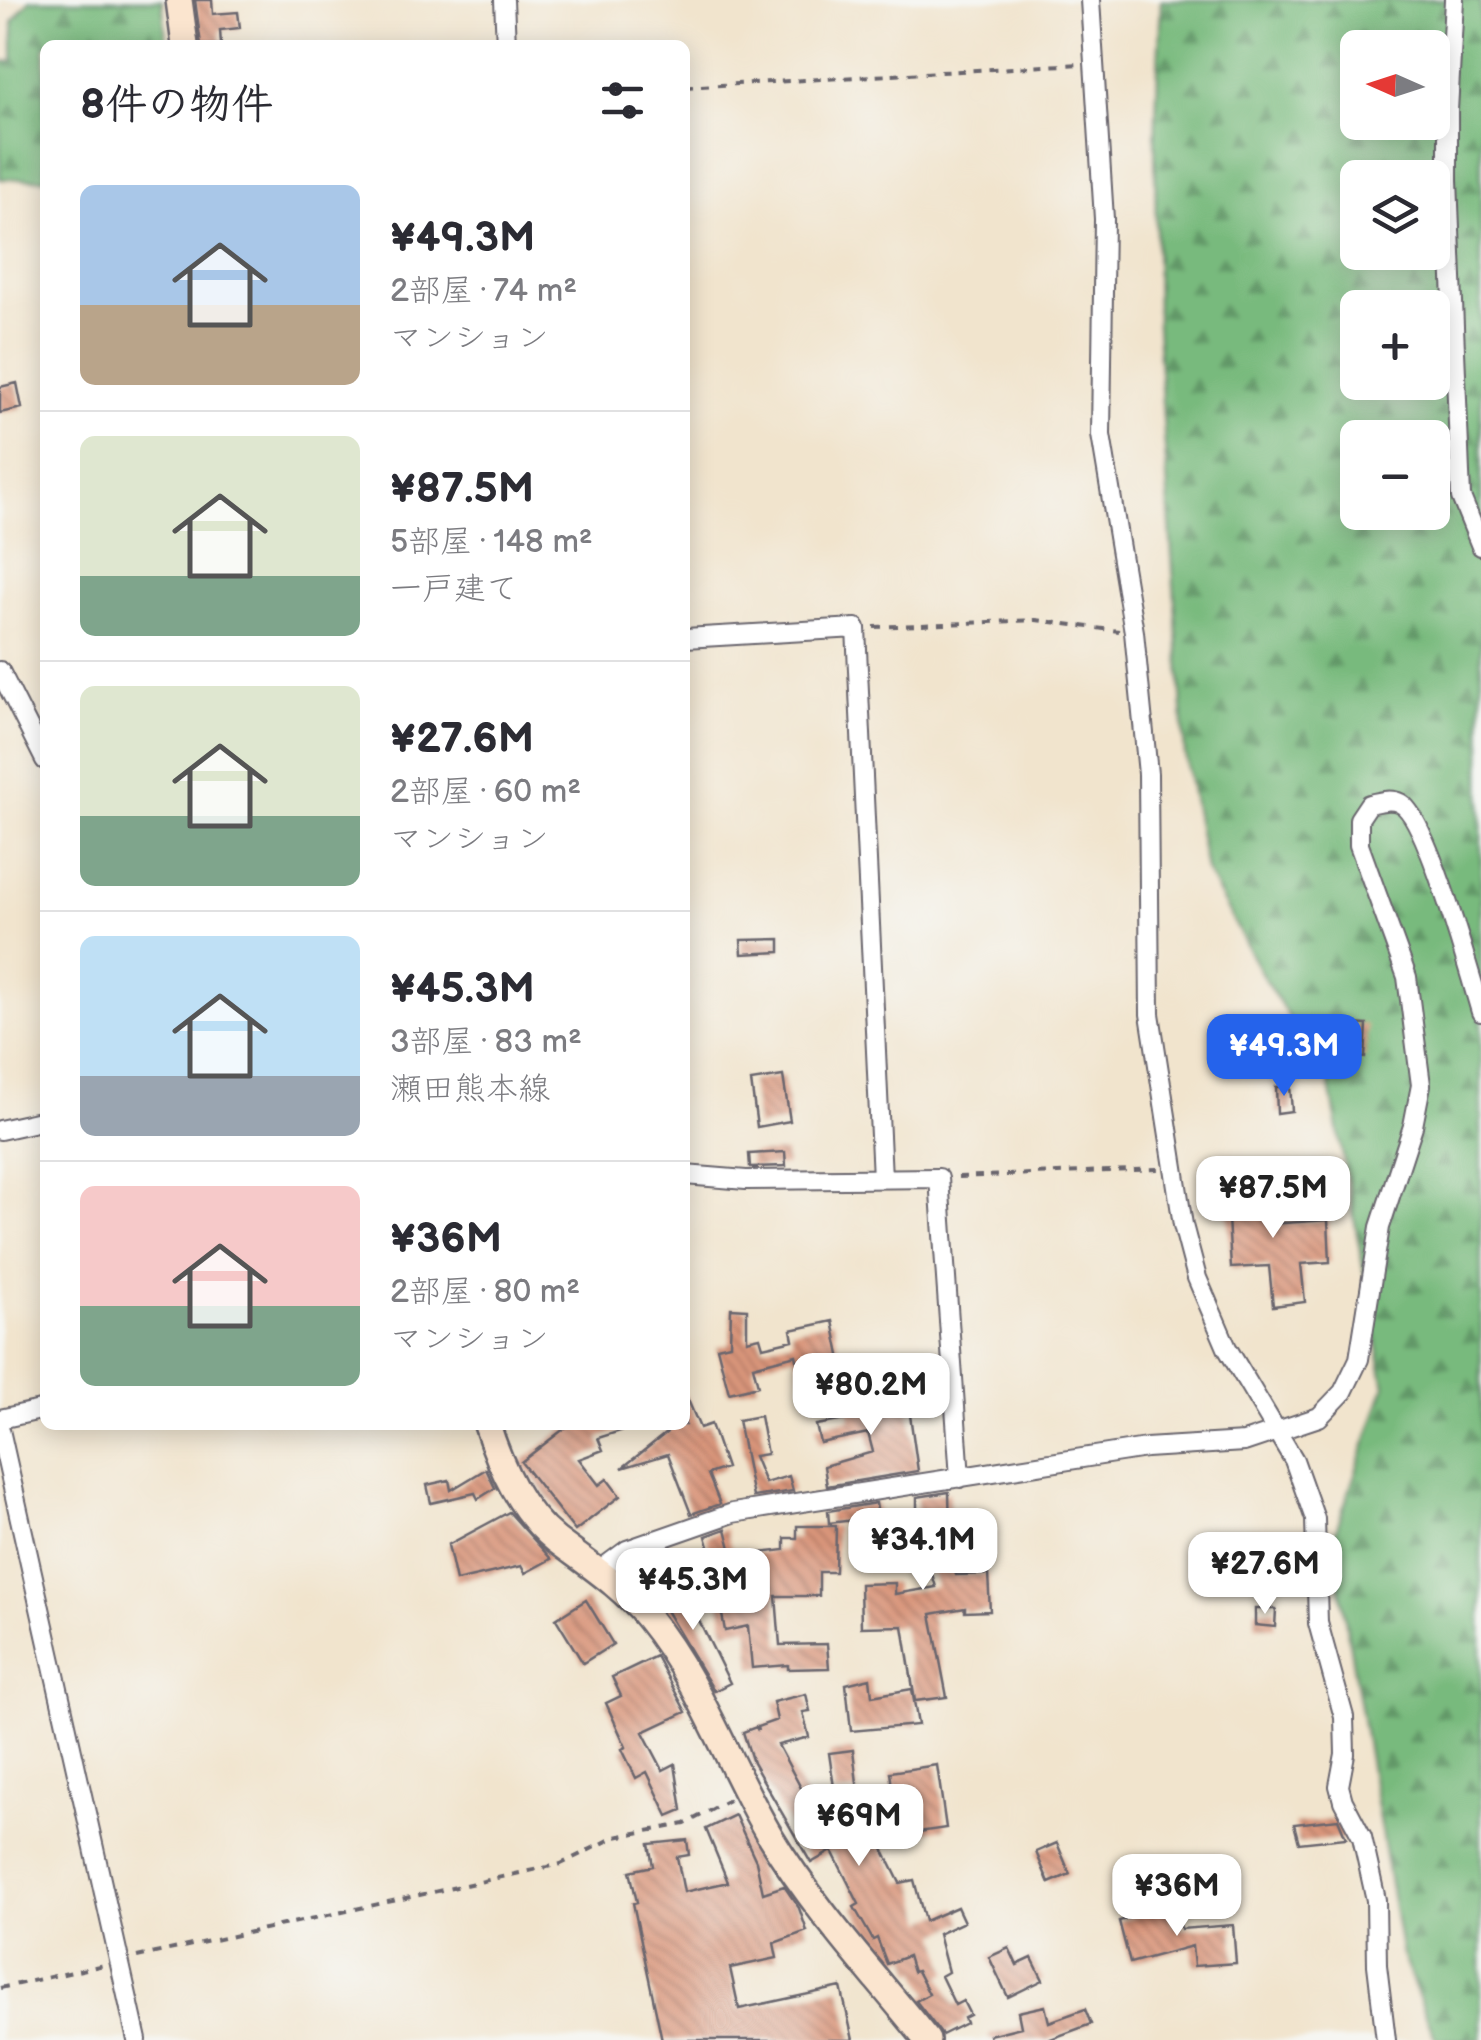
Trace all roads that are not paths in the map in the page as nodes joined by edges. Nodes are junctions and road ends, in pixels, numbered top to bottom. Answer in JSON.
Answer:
{"nodes":[{"id":1,"x":179,"y":0,"type":"edge"},
{"id":2,"x":504,"y":0,"type":"edge"},
{"id":3,"x":1090,"y":0,"type":"edge"},
{"id":4,"x":1454,"y":0,"type":"edge"},
{"id":5,"x":183,"y":40,"type":"edge"},
{"id":6,"x":506,"y":40,"type":"edge"},
{"id":7,"x":1481,"y":546,"type":"edge"},
{"id":8,"x":690,"y":638,"type":"edge"},
{"id":9,"x":0,"y":671,"type":"edge"},
{"id":10,"x":40,"y":745,"type":"edge"},
{"id":11,"x":1481,"y":1012,"type":"edge"},
{"id":12,"x":40,"y":1121,"type":"edge"},
{"id":13,"x":0,"y":1130,"type":"edge"},
{"id":14,"x":690,"y":1175,"type":"edge"},
{"id":15,"x":882,"y":1178,"type":"junction"},
{"id":16,"x":40,"y":1410,"type":"edge"},
{"id":17,"x":0,"y":1419,"type":"edge"},
{"id":18,"x":0,"y":1430,"type":"edge"},
{"id":19,"x":490,"y":1430,"type":"edge"},
{"id":20,"x":1275,"y":1432,"type":"junction"},
{"id":21,"x":960,"y":1478,"type":"junction"},
{"id":22,"x":600,"y":1570,"type":"junction"},
{"id":23,"x":136,"y":2040,"type":"edge"},
{"id":24,"x":927,"y":2040,"type":"edge"},
{"id":25,"x":1386,"y":2040,"type":"edge"}],
"edges":[{"from":1,"to":5,"type":"main road"},
{"from":2,"to":6,"type":"street"},
{"from":3,"to":20,"type":"street"},
{"from":4,"to":7,"type":"street"},
{"from":8,"to":15,"type":"street"},
{"from":9,"to":10,"type":"street"},
{"from":11,"to":20,"type":"street"},
{"from":12,"to":13,"type":"street"},
{"from":14,"to":15,"type":"street"},
{"from":15,"to":21,"type":"street"},
{"from":16,"to":17,"type":"street"},
{"from":18,"to":23,"type":"street"},
{"from":19,"to":22,"type":"main road"},
{"from":20,"to":21,"type":"street"},
{"from":20,"to":25,"type":"street"},
{"from":21,"to":22,"type":"street"},
{"from":22,"to":24,"type":"main road"}]}
